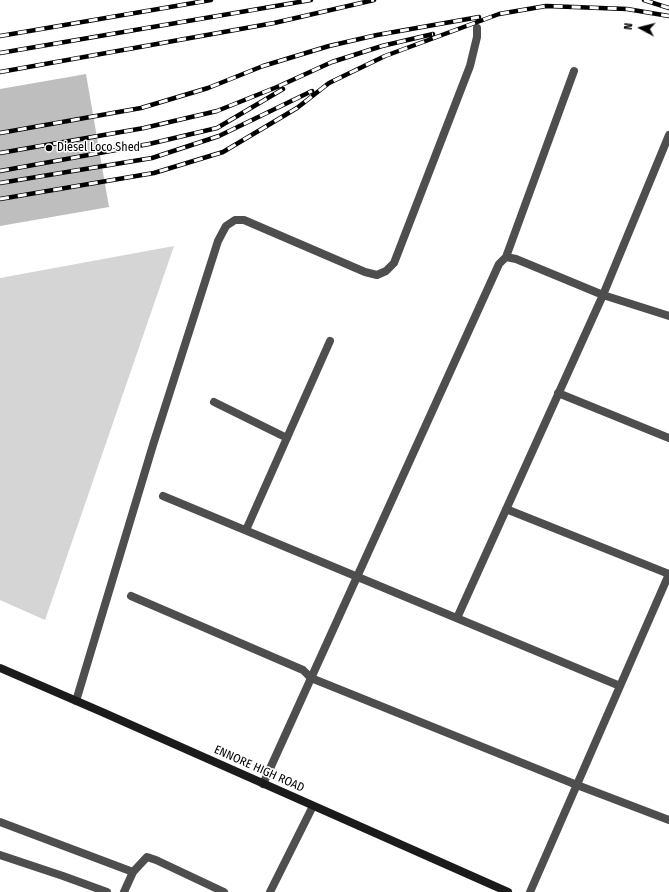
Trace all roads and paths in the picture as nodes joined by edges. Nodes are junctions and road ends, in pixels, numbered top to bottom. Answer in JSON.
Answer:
{"nodes":[{"id":1,"x":477,"y":28,"type":"dead end"},
{"id":2,"x":574,"y":71,"type":"dead end"},
{"id":3,"x":669,"y":135,"type":"edge"},
{"id":4,"x":506,"y":258,"type":"junction"},
{"id":5,"x":602,"y":294,"type":"junction"},
{"id":6,"x":669,"y":316,"type":"edge"},
{"id":7,"x":330,"y":341,"type":"dead end"},
{"id":8,"x":558,"y":393,"type":"junction"},
{"id":9,"x":214,"y":402,"type":"dead end"},
{"id":10,"x":287,"y":438,"type":"junction"},
{"id":11,"x":669,"y":438,"type":"edge"},
{"id":12,"x":163,"y":496,"type":"dead end"},
{"id":13,"x":506,"y":509,"type":"junction"},
{"id":14,"x":246,"y":530,"type":"junction"},
{"id":15,"x":357,"y":577,"type":"junction"},
{"id":16,"x":131,"y":596,"type":"dead end"},
{"id":17,"x":457,"y":618,"type":"junction"},
{"id":18,"x":0,"y":668,"type":"edge"},
{"id":19,"x":311,"y":678,"type":"junction"},
{"id":20,"x":620,"y":686,"type":"junction"},
{"id":21,"x":76,"y":701,"type":"junction"},
{"id":22,"x":263,"y":784,"type":"junction"},
{"id":23,"x":577,"y":785,"type":"junction"},
{"id":24,"x":313,"y":806,"type":"junction"},
{"id":25,"x":669,"y":820,"type":"edge"},
{"id":26,"x":0,"y":822,"type":"edge"},
{"id":27,"x":0,"y":855,"type":"edge"},
{"id":28,"x":133,"y":872,"type":"junction"},
{"id":29,"x":107,"y":892,"type":"edge"},
{"id":30,"x":124,"y":892,"type":"edge"},
{"id":31,"x":224,"y":892,"type":"edge"},
{"id":32,"x":270,"y":892,"type":"edge"},
{"id":33,"x":508,"y":892,"type":"edge"},
{"id":34,"x":530,"y":892,"type":"edge"}],
"edges":[{"from":1,"to":21,"type":"street"},
{"from":2,"to":4,"type":"street"},
{"from":3,"to":5,"type":"street"},
{"from":4,"to":5,"type":"street"},
{"from":4,"to":15,"type":"street"},
{"from":5,"to":6,"type":"street"},
{"from":5,"to":8,"type":"street"},
{"from":7,"to":10,"type":"street"},
{"from":8,"to":11,"type":"street"},
{"from":8,"to":13,"type":"street"},
{"from":9,"to":10,"type":"street"},
{"from":10,"to":14,"type":"street"},
{"from":12,"to":14,"type":"street"},
{"from":13,"to":17,"type":"street"},
{"from":13,"to":20,"type":"street"},
{"from":14,"to":15,"type":"street"},
{"from":15,"to":17,"type":"street"},
{"from":15,"to":19,"type":"street"},
{"from":16,"to":19,"type":"street"},
{"from":17,"to":20,"type":"street"},
{"from":18,"to":21,"type":"main road","name":"ENNORE HIGH ROAD"},
{"from":19,"to":22,"type":"street"},
{"from":19,"to":23,"type":"street"},
{"from":20,"to":23,"type":"street"},
{"from":21,"to":22,"type":"main road","name":"ENNORE HIGH ROAD"},
{"from":22,"to":24,"type":"main road","name":"ENNORE HIGH ROAD"},
{"from":23,"to":25,"type":"street"},
{"from":23,"to":34,"type":"street"},
{"from":24,"to":32,"type":"street"},
{"from":24,"to":33,"type":"main road","name":"ENNORE HIGH ROAD"},
{"from":26,"to":28,"type":"street"},
{"from":27,"to":29,"type":"street"},
{"from":28,"to":30,"type":"street"},
{"from":28,"to":31,"type":"street"}]}
